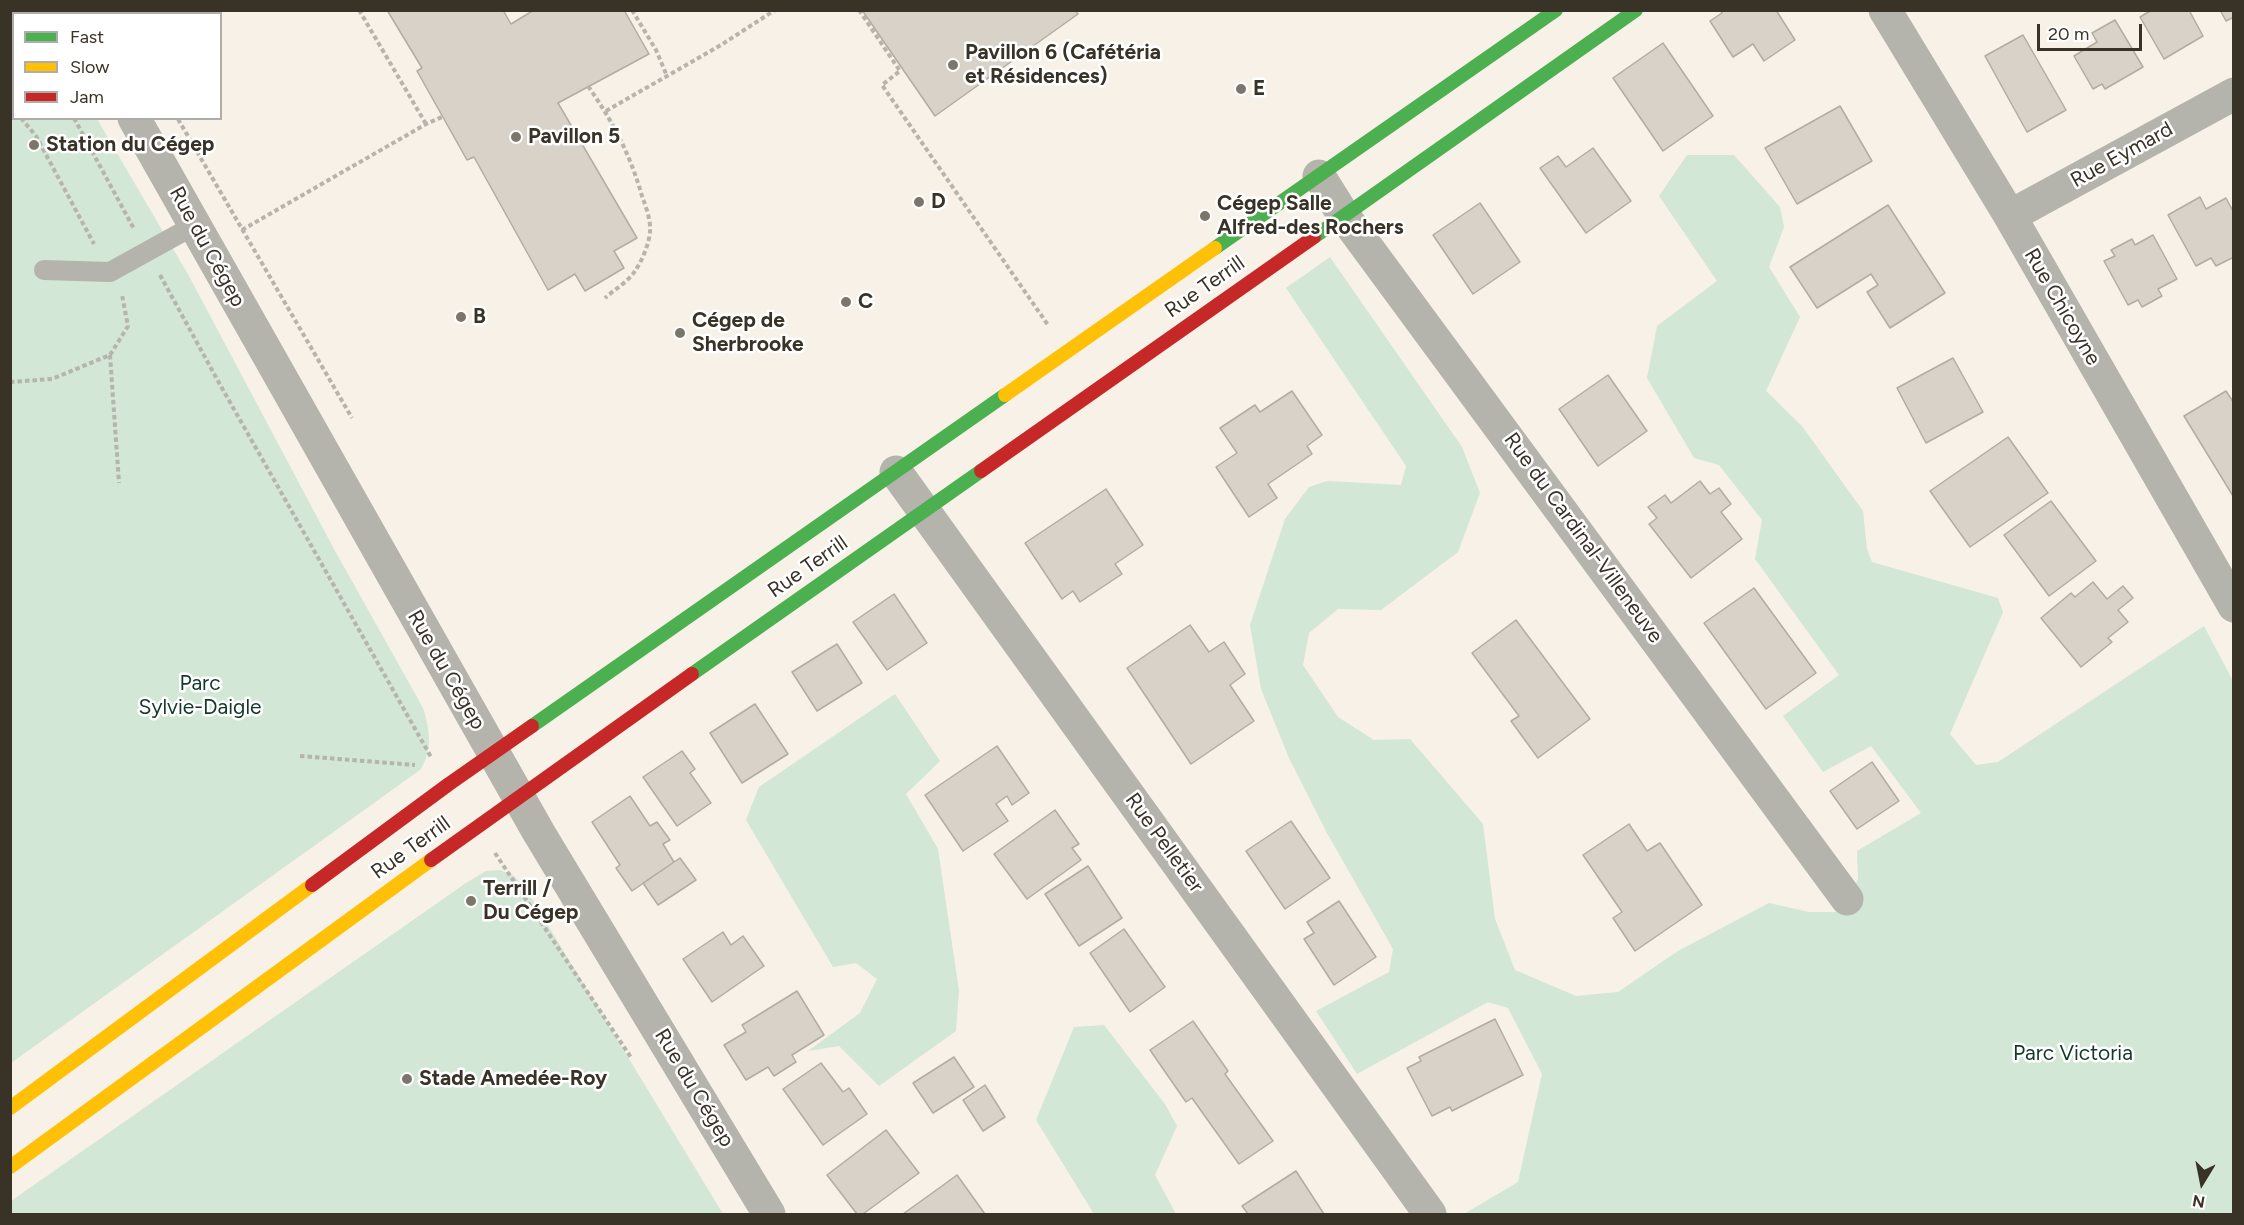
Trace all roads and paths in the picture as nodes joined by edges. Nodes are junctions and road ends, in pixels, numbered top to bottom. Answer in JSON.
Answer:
{"nodes":[{"id":1,"x":359,"y":10,"type":"edge"},
{"id":2,"x":632,"y":10,"type":"edge"},
{"id":3,"x":775,"y":10,"type":"edge"},
{"id":4,"x":859,"y":10,"type":"edge"},
{"id":5,"x":1556,"y":10,"type":"edge"},
{"id":6,"x":1636,"y":10,"type":"edge"},
{"id":7,"x":1885,"y":10,"type":"edge"},
{"id":8,"x":667,"y":76,"type":"junction"},
{"id":9,"x":588,"y":86,"type":"dead end"},
{"id":10,"x":2234,"y":94,"type":"edge"},
{"id":11,"x":606,"y":111,"type":"junction"},
{"id":12,"x":442,"y":117,"type":"dead end"},
{"id":13,"x":135,"y":120,"type":"edge"},
{"id":14,"x":178,"y":120,"type":"edge"},
{"id":15,"x":426,"y":124,"type":"junction"},
{"id":16,"x":1319,"y":176,"type":"junction"},
{"id":17,"x":1344,"y":216,"type":"junction"},
{"id":18,"x":2010,"y":216,"type":"junction"},
{"id":19,"x":242,"y":230,"type":"junction"},
{"id":20,"x":201,"y":238,"type":"junction"},
{"id":21,"x":44,"y":270,"type":"dead end"},
{"id":22,"x":604,"y":298,"type":"dead end"},
{"id":23,"x":1050,"y":328,"type":"dead end"},
{"id":24,"x":110,"y":355,"type":"dead end"},
{"id":25,"x":218,"y":381,"type":"dead end"},
{"id":26,"x":352,"y":418,"type":"dead end"},
{"id":27,"x":896,"y":472,"type":"junction"},
{"id":28,"x":119,"y":483,"type":"dead end"},
{"id":29,"x":926,"y":510,"type":"junction"},
{"id":30,"x":2231,"y":595,"type":"edge"},
{"id":31,"x":493,"y":753,"type":"junction"},
{"id":32,"x":300,"y":756,"type":"dead end"},
{"id":33,"x":425,"y":766,"type":"dead end"},
{"id":34,"x":436,"y":767,"type":"dead end"},
{"id":35,"x":518,"y":796,"type":"junction"},
{"id":36,"x":477,"y":826,"type":"junction"},
{"id":37,"x":1847,"y":899,"type":"dead end"},
{"id":38,"x":673,"y":1052,"type":"junction"},
{"id":39,"x":10,"y":1108,"type":"edge"},
{"id":40,"x":10,"y":1167,"type":"edge"},
{"id":41,"x":769,"y":1215,"type":"edge"},
{"id":42,"x":1431,"y":1215,"type":"edge"}],
"edges":[{"from":1,"to":15,"type":"path"},
{"from":2,"to":8,"type":"path"},
{"from":3,"to":8,"type":"path"},
{"from":4,"to":23,"type":"path"},
{"from":5,"to":16,"type":"street","name":"Rue Terrill"},
{"from":6,"to":17,"type":"street","name":"Rue Terrill"},
{"from":7,"to":18,"type":"street","name":"Rue Chicoyne"},
{"from":8,"to":11,"type":"path"},
{"from":9,"to":11,"type":"path"},
{"from":10,"to":18,"type":"street","name":"Rue Eymard"},
{"from":11,"to":22,"type":"path"},
{"from":12,"to":15,"type":"path"},
{"from":13,"to":20,"type":"street","name":"Rue du Cégep"},
{"from":14,"to":19,"type":"path"},
{"from":15,"to":19,"type":"path"},
{"from":16,"to":17,"type":"street","name":"Rue du Cardinal-Villeneuve"},
{"from":16,"to":27,"type":"street","name":"Rue Terrill"},
{"from":17,"to":29,"type":"street","name":"Rue Terrill"},
{"from":17,"to":37,"type":"street","name":"Rue du Cardinal-Villeneuve"},
{"from":18,"to":30,"type":"street","name":"Rue Chicoyne"},
{"from":19,"to":20,"type":"path"},
{"from":19,"to":26,"type":"path"},
{"from":20,"to":21,"type":"lane"},
{"from":20,"to":31,"type":"street","name":"Rue du Cégep"},
{"from":24,"to":28,"type":"path"},
{"from":25,"to":34,"type":"path"},
{"from":27,"to":29,"type":"street","name":"Rue Pelletier"},
{"from":27,"to":31,"type":"street","name":"Rue Terrill"},
{"from":29,"to":35,"type":"street","name":"Rue Terrill"},
{"from":29,"to":42,"type":"street","name":"Rue Pelletier"},
{"from":31,"to":35,"type":"street","name":"Rue du Cégep"},
{"from":31,"to":39,"type":"street","name":"Rue Terrill"},
{"from":32,"to":33,"type":"path"},
{"from":35,"to":36,"type":"street","name":"Rue Terrill"},
{"from":35,"to":38,"type":"street","name":"Rue du Cégep"},
{"from":36,"to":38,"type":"path"},
{"from":36,"to":40,"type":"street","name":"Rue Terrill"},
{"from":38,"to":41,"type":"street","name":"Rue du Cégep"}]}
